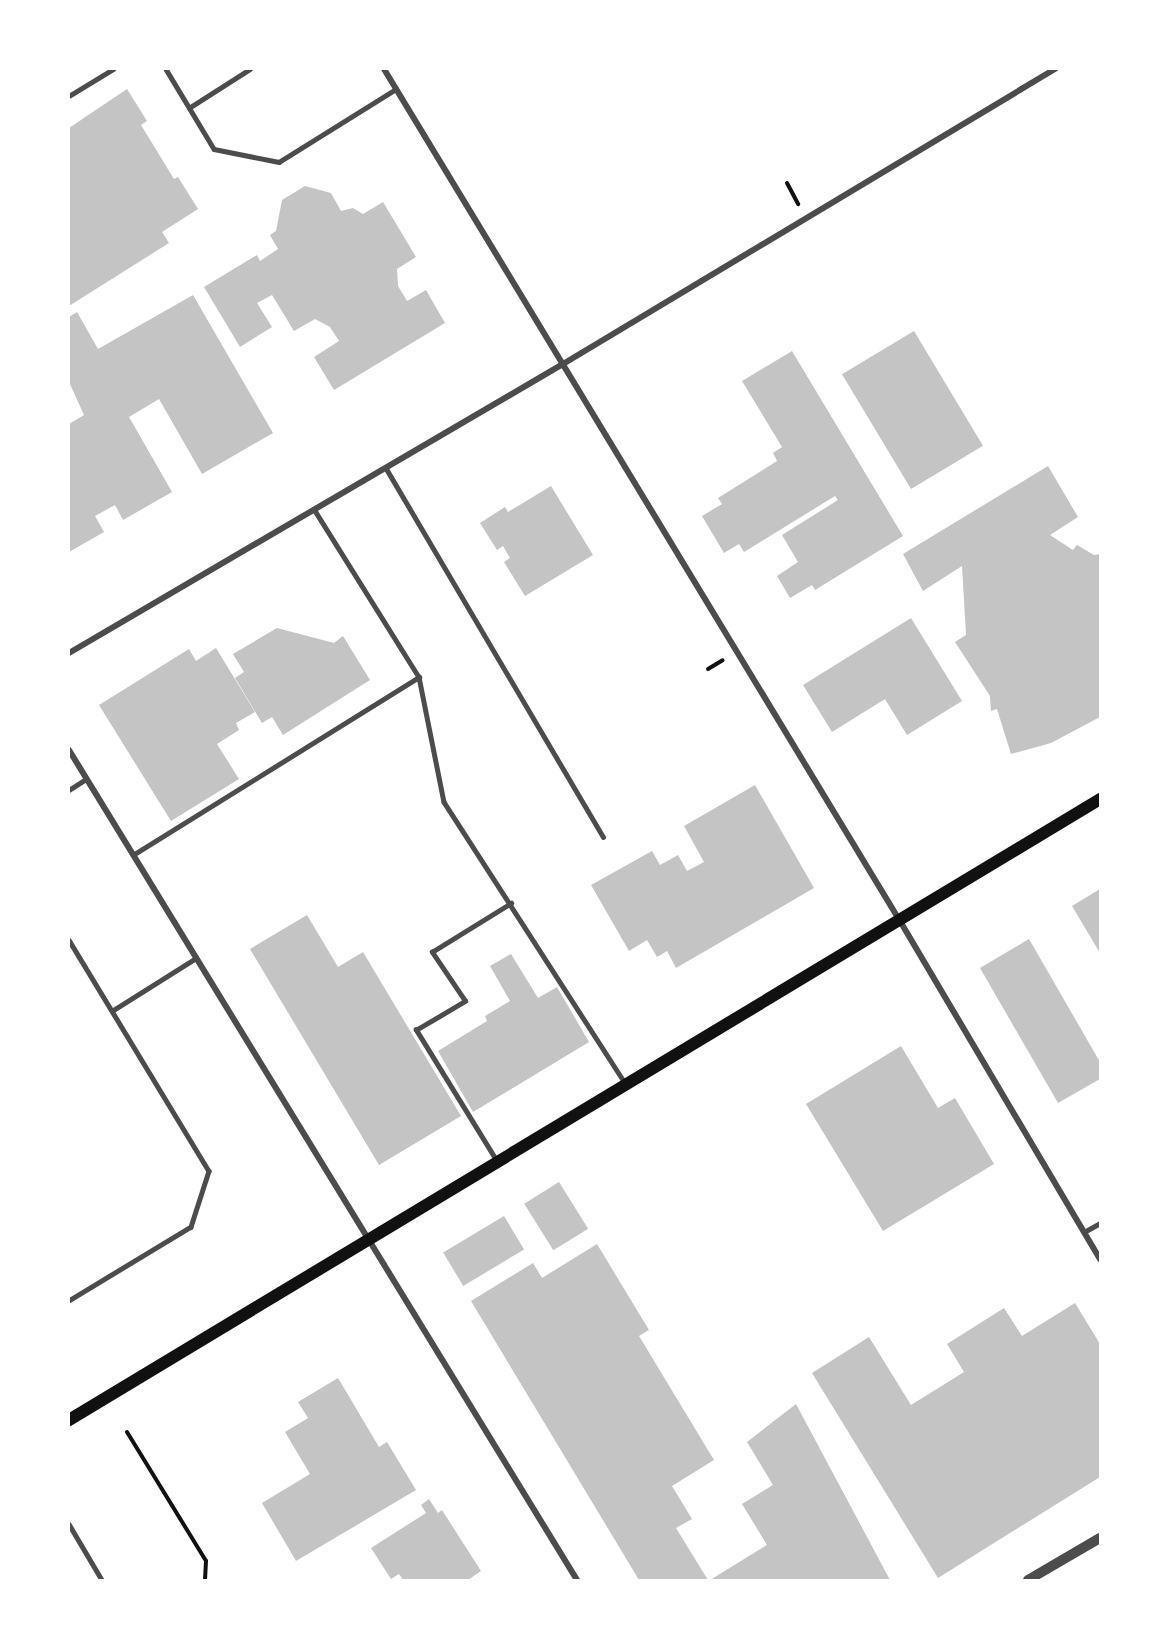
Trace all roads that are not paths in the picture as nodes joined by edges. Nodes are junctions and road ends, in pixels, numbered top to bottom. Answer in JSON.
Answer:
{"nodes":[{"id":1,"x":113,"y":69,"type":"edge"},
{"id":2,"x":166,"y":69,"type":"edge"},
{"id":3,"x":250,"y":69,"type":"edge"},
{"id":4,"x":384,"y":69,"type":"edge"},
{"id":5,"x":1055,"y":69,"type":"edge"},
{"id":6,"x":396,"y":89,"type":"junction"},
{"id":7,"x":69,"y":96,"type":"edge"},
{"id":8,"x":189,"y":108,"type":"junction"},
{"id":9,"x":563,"y":364,"type":"junction"},
{"id":10,"x":386,"y":468,"type":"junction"},
{"id":11,"x":314,"y":509,"type":"junction"},
{"id":12,"x":69,"y":653,"type":"edge"},
{"id":13,"x":419,"y":677,"type":"junction"},
{"id":14,"x":69,"y":750,"type":"edge"},
{"id":15,"x":86,"y":779,"type":"junction"},
{"id":16,"x":69,"y":790,"type":"edge"},
{"id":17,"x":1100,"y":799,"type":"edge"},
{"id":18,"x":603,"y":837,"type":"dead end"},
{"id":19,"x":133,"y":855,"type":"junction"},
{"id":20,"x":511,"y":903,"type":"junction"},
{"id":21,"x":900,"y":921,"type":"junction"},
{"id":22,"x":69,"y":940,"type":"edge"},
{"id":23,"x":196,"y":958,"type":"junction"},
{"id":24,"x":112,"y":1011,"type":"junction"},
{"id":25,"x":626,"y":1084,"type":"junction"},
{"id":26,"x":498,"y":1163,"type":"junction"},
{"id":27,"x":1100,"y":1223,"type":"edge"},
{"id":28,"x":1084,"y":1232,"type":"junction"},
{"id":29,"x":370,"y":1240,"type":"junction"},
{"id":30,"x":1100,"y":1259,"type":"edge"},
{"id":31,"x":69,"y":1301,"type":"edge"},
{"id":32,"x":69,"y":1420,"type":"edge"},
{"id":33,"x":69,"y":1524,"type":"edge"},
{"id":34,"x":71,"y":1533,"type":"edge"},
{"id":35,"x":1100,"y":1538,"type":"edge"},
{"id":36,"x":102,"y":1580,"type":"edge"},
{"id":37,"x":578,"y":1580,"type":"edge"},
{"id":38,"x":1028,"y":1580,"type":"edge"}],
"edges":[{"from":1,"to":7,"type":"lane"},
{"from":2,"to":8,"type":"lane"},
{"from":3,"to":8,"type":"lane"},
{"from":4,"to":6,"type":"street"},
{"from":5,"to":9,"type":"street"},
{"from":6,"to":8,"type":"lane"},
{"from":6,"to":9,"type":"street"},
{"from":9,"to":10,"type":"street"},
{"from":9,"to":21,"type":"street"},
{"from":10,"to":11,"type":"street"},
{"from":10,"to":18,"type":"lane"},
{"from":11,"to":12,"type":"street"},
{"from":11,"to":13,"type":"lane"},
{"from":13,"to":19,"type":"lane"},
{"from":13,"to":20,"type":"lane"},
{"from":14,"to":15,"type":"street"},
{"from":15,"to":16,"type":"lane"},
{"from":15,"to":19,"type":"street"},
{"from":17,"to":21,"type":"main road"},
{"from":19,"to":23,"type":"street"},
{"from":20,"to":25,"type":"lane"},
{"from":20,"to":26,"type":"lane"},
{"from":21,"to":25,"type":"main road"},
{"from":21,"to":28,"type":"street"},
{"from":22,"to":24,"type":"lane"},
{"from":23,"to":24,"type":"lane"},
{"from":23,"to":29,"type":"street"},
{"from":24,"to":31,"type":"lane"},
{"from":25,"to":26,"type":"main road"},
{"from":26,"to":29,"type":"main road"},
{"from":27,"to":28,"type":"lane"},
{"from":28,"to":30,"type":"street"},
{"from":29,"to":32,"type":"main road"},
{"from":29,"to":37,"type":"street"},
{"from":33,"to":34,"type":"lane"},
{"from":34,"to":36,"type":"lane"},
{"from":35,"to":38,"type":"street"}]}
